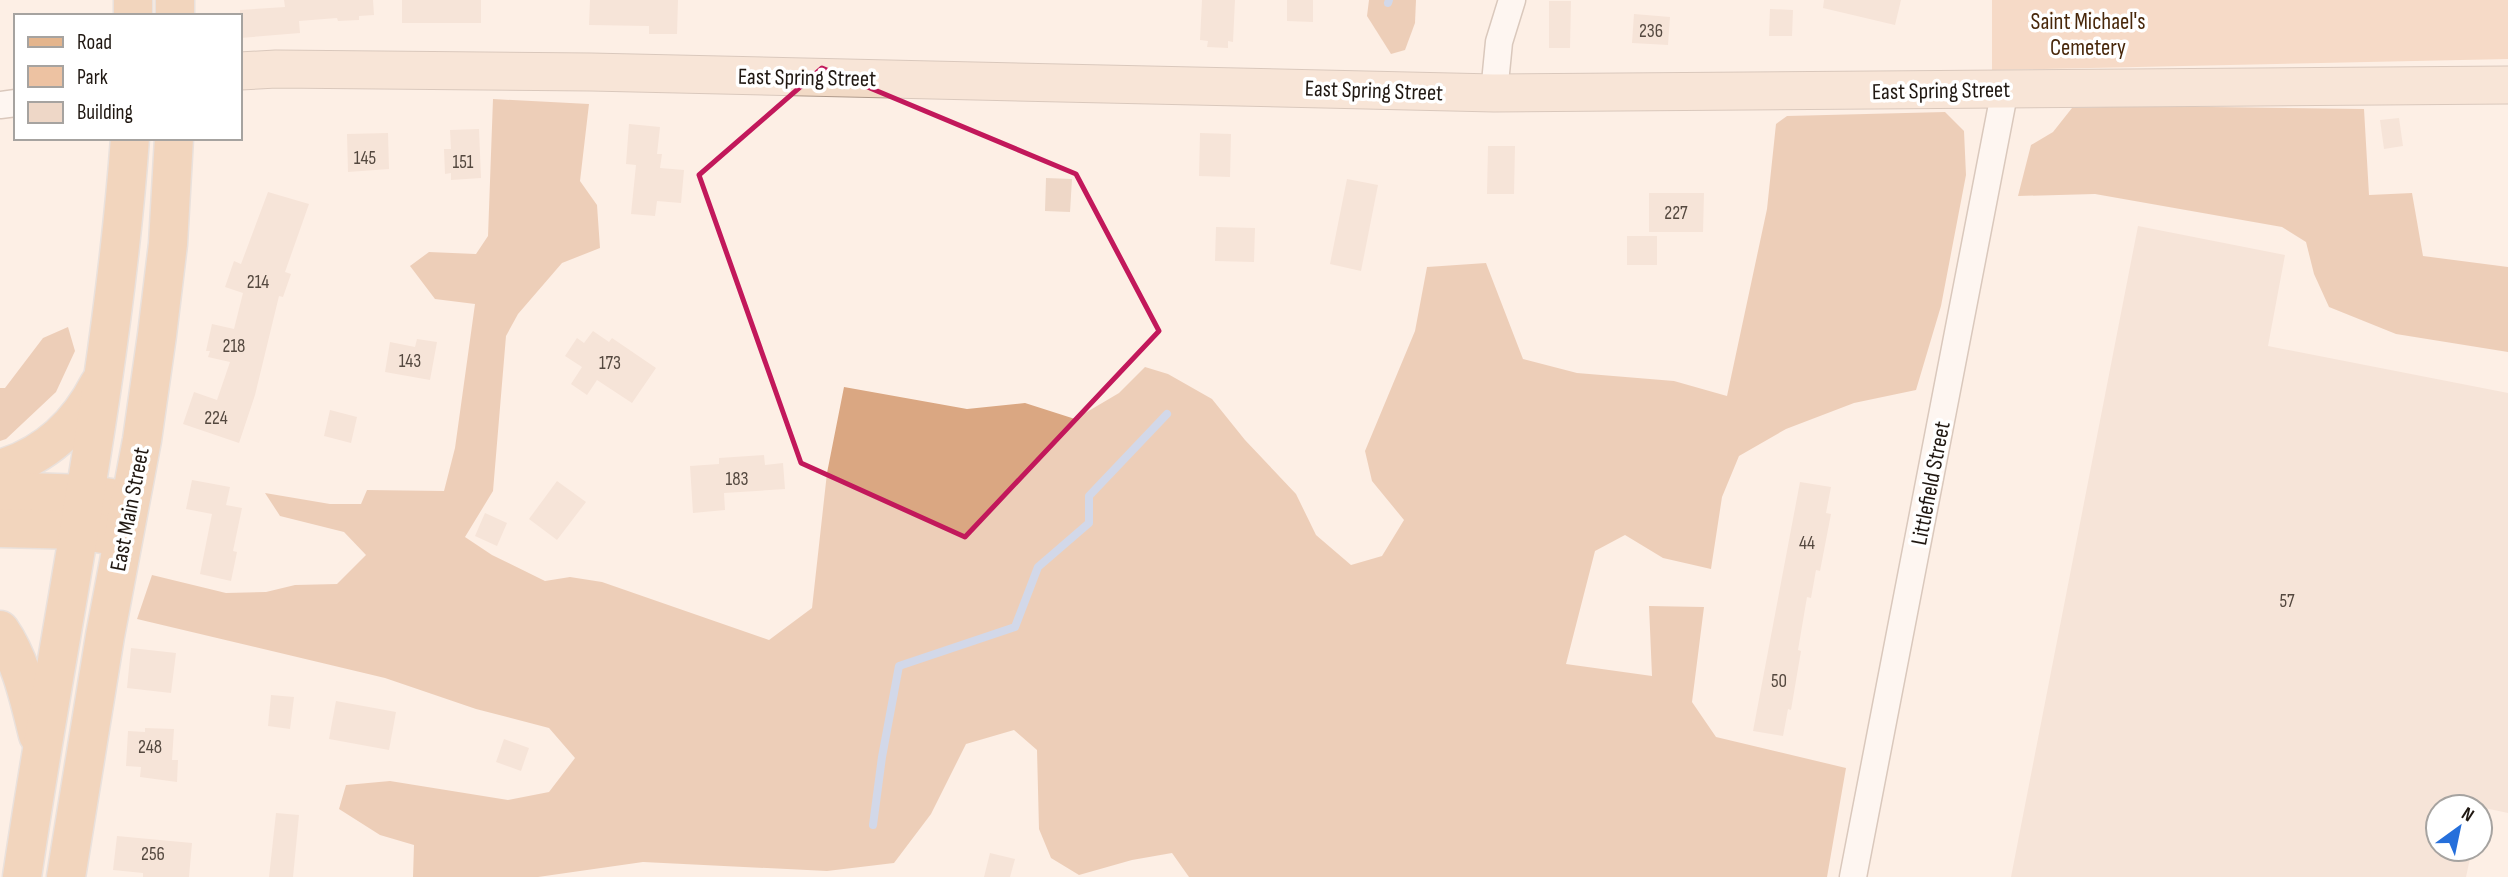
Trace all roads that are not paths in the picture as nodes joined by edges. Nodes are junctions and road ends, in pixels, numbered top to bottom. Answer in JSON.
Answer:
{"nodes":[{"id":1,"x":1512,"y":0,"type":"edge"},
{"id":2,"x":242,"y":72,"type":"edge"},
{"id":3,"x":2508,"y":85,"type":"edge"},
{"id":4,"x":2005,"y":89,"type":"junction"},
{"id":5,"x":1494,"y":93,"type":"junction"},
{"id":6,"x":130,"y":140,"type":"edge"},
{"id":7,"x":174,"y":140,"type":"edge"},
{"id":8,"x":105,"y":373,"type":"junction"},
{"id":9,"x":0,"y":469,"type":"edge"},
{"id":10,"x":0,"y":491,"type":"edge"},
{"id":11,"x":82,"y":512,"type":"junction"},
{"id":12,"x":126,"y":519,"type":"junction"},
{"id":13,"x":0,"y":528,"type":"edge"},
{"id":14,"x":0,"y":629,"type":"edge"},
{"id":15,"x":42,"y":749,"type":"junction"},
{"id":16,"x":22,"y":877,"type":"edge"},
{"id":17,"x":66,"y":877,"type":"edge"},
{"id":18,"x":1853,"y":877,"type":"edge"}],
"edges":[{"from":1,"to":5,"type":"street"},
{"from":2,"to":5,"type":"main road","name":"East Spring Street"},
{"from":3,"to":4,"type":"main road","name":"East Spring Street"},
{"from":4,"to":5,"type":"main road","name":"East Spring Street"},
{"from":4,"to":18,"type":"street","name":"Littlefield Street"},
{"from":6,"to":8,"type":"main road","name":"East Main Street"},
{"from":7,"to":12,"type":"main road","name":"East Main Street"},
{"from":8,"to":9,"type":"main road"},
{"from":8,"to":11,"type":"main road","name":"East Main Street"},
{"from":10,"to":11,"type":"main road"},
{"from":11,"to":12,"type":"main road"},
{"from":11,"to":13,"type":"main road"},
{"from":11,"to":15,"type":"main road","name":"East Main Street"},
{"from":12,"to":17,"type":"main road","name":"East Main Street"},
{"from":14,"to":15,"type":"main road"},
{"from":15,"to":16,"type":"main road","name":"East Main Street"}]}
